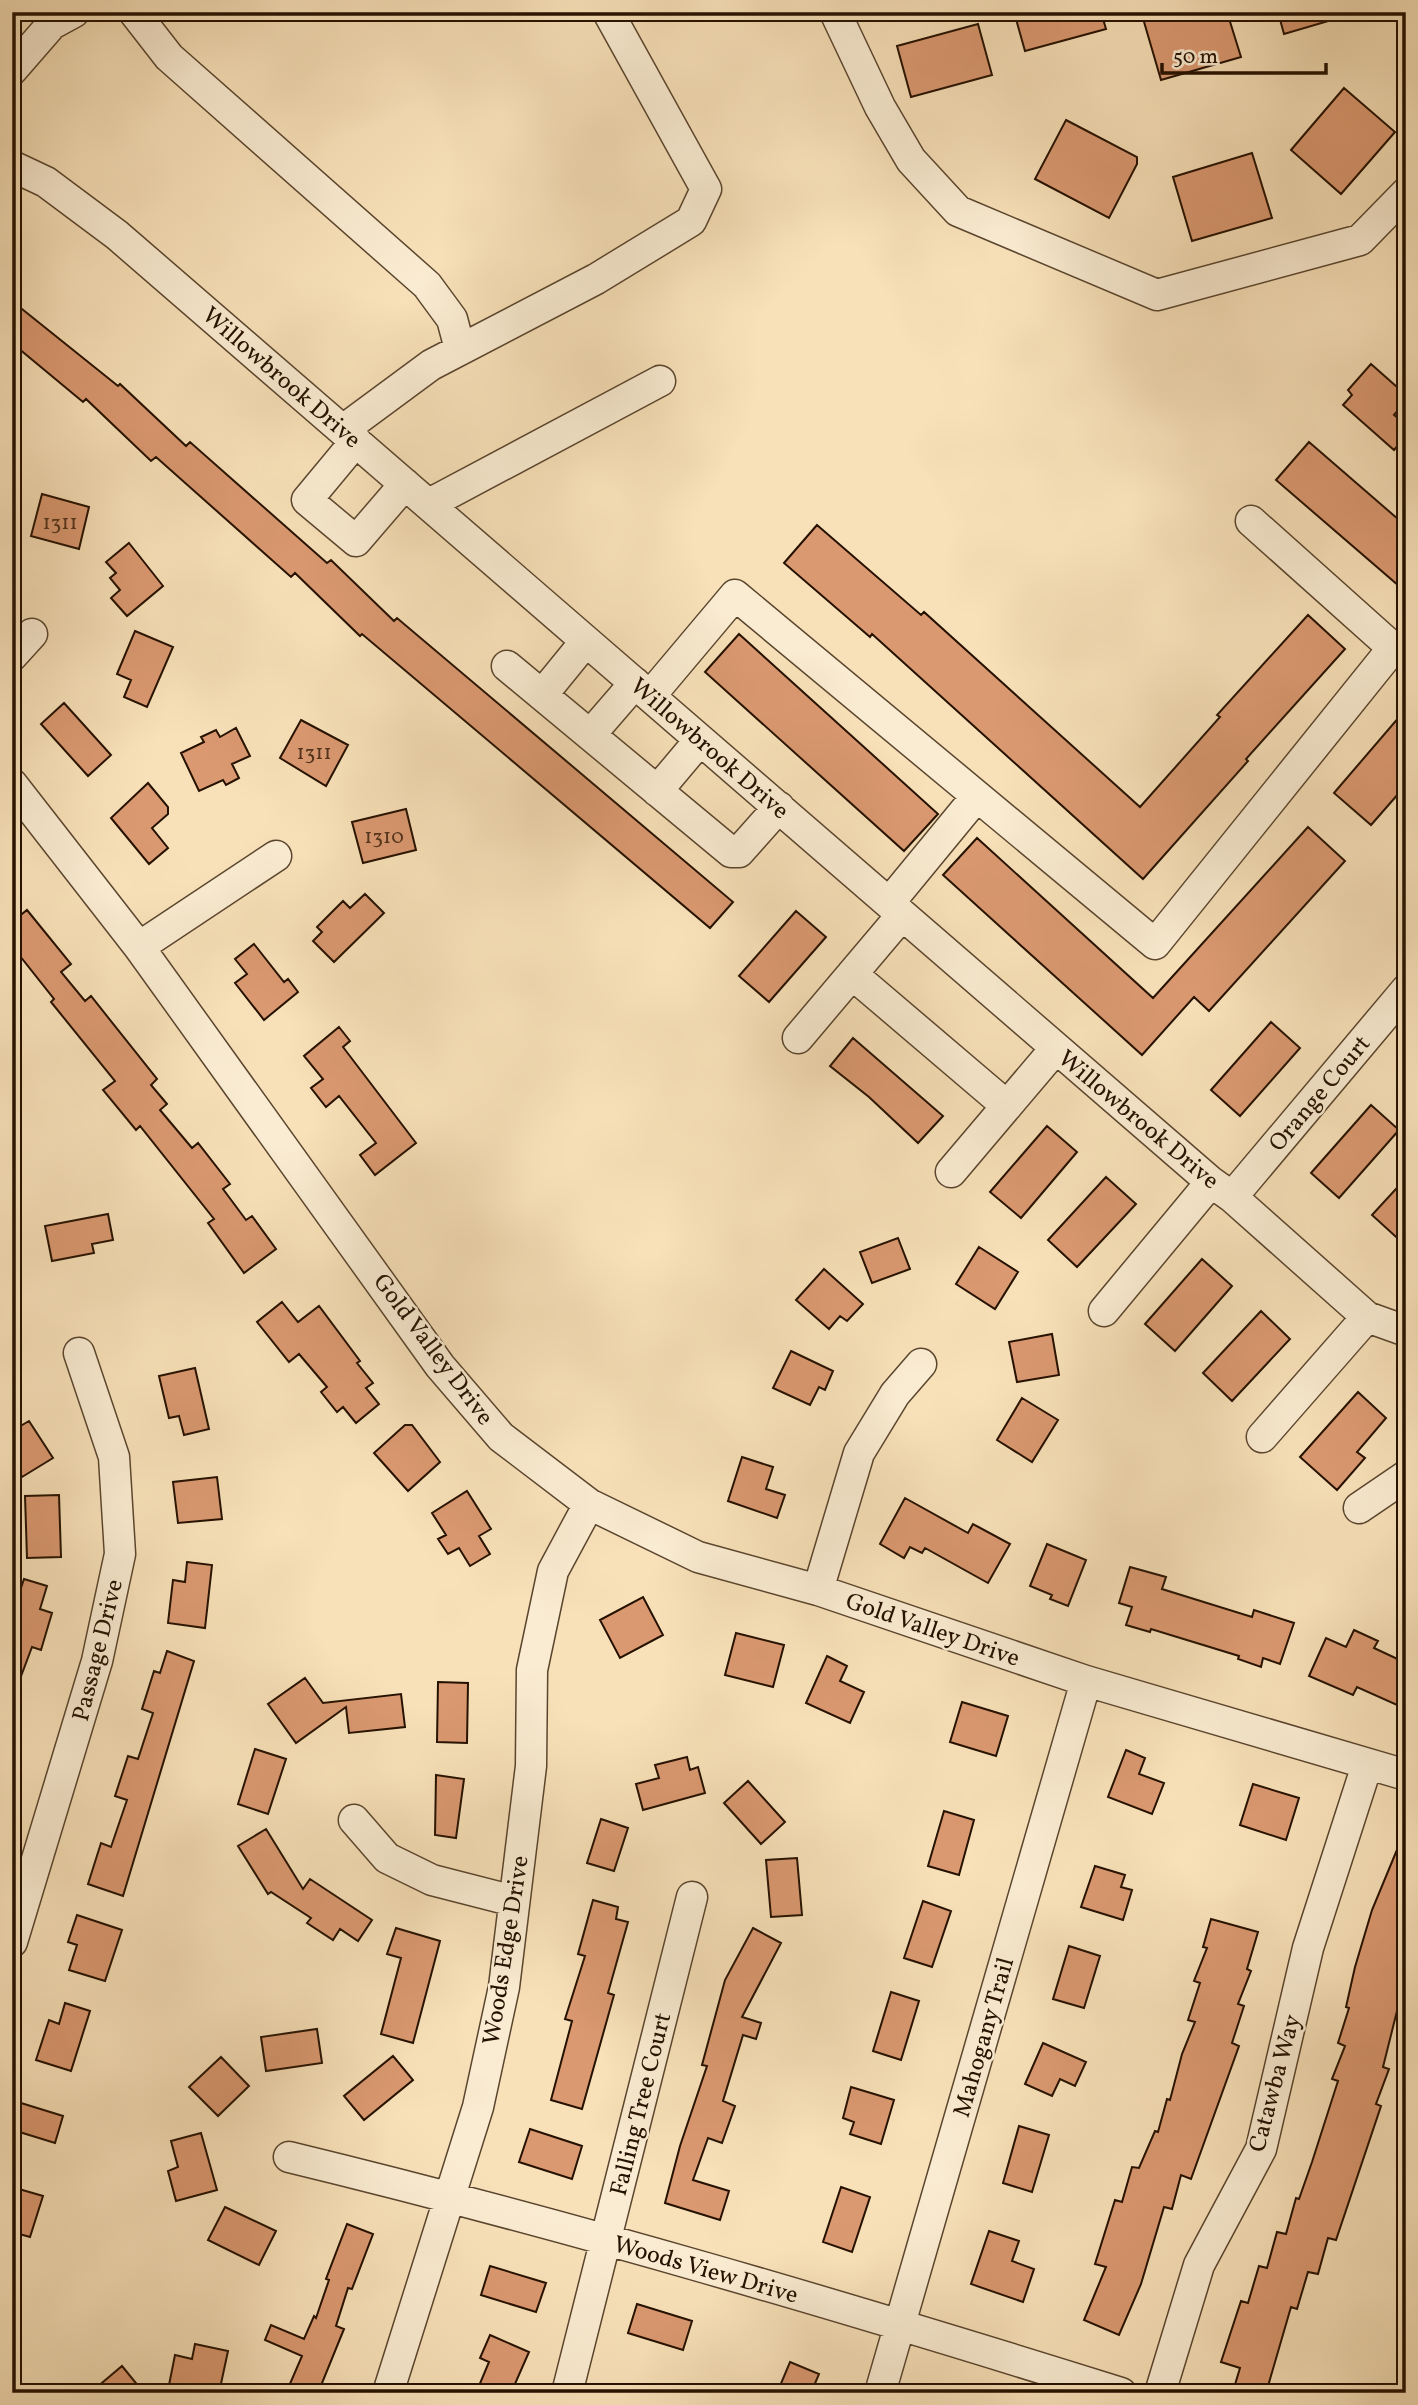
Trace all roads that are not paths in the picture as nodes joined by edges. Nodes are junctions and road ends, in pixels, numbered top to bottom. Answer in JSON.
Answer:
{"nodes":[{"id":1,"x":74,"y":12,"type":"edge"},
{"id":2,"x":134,"y":12,"type":"edge"},
{"id":3,"x":608,"y":12,"type":"edge"},
{"id":4,"x":835,"y":12,"type":"edge"},
{"id":5,"x":12,"y":70,"type":"edge"},
{"id":6,"x":12,"y":166,"type":"edge"},
{"id":7,"x":1406,"y":193,"type":"edge"},
{"id":8,"x":460,"y":349,"type":"junction"},
{"id":9,"x":660,"y":381,"type":"dead end"},
{"id":10,"x":349,"y":436,"type":"junction"},
{"id":11,"x":405,"y":484,"type":"junction"},
{"id":12,"x":429,"y":504,"type":"junction"},
{"id":13,"x":1251,"y":521,"type":"dead end"},
{"id":14,"x":586,"y":641,"type":"junction"},
{"id":15,"x":508,"y":666,"type":"dead end"},
{"id":16,"x":643,"y":690,"type":"junction"},
{"id":17,"x":542,"y":695,"type":"junction"},
{"id":18,"x":590,"y":735,"type":"junction"},
{"id":19,"x":700,"y":740,"type":"junction"},
{"id":20,"x":12,"y":784,"type":"edge"},
{"id":21,"x":657,"y":791,"type":"junction"},
{"id":22,"x":977,"y":796,"type":"junction"},
{"id":23,"x":779,"y":807,"type":"junction"},
{"id":24,"x":276,"y":856,"type":"dead end"},
{"id":25,"x":896,"y":909,"type":"junction"},
{"id":26,"x":139,"y":947,"type":"junction"},
{"id":27,"x":852,"y":974,"type":"junction"},
{"id":28,"x":1406,"y":990,"type":"edge"},
{"id":29,"x":798,"y":1038,"type":"dead end"},
{"id":30,"x":1056,"y":1048,"type":"junction"},
{"id":31,"x":1007,"y":1106,"type":"junction"},
{"id":32,"x":951,"y":1172,"type":"dead end"},
{"id":33,"x":1221,"y":1189,"type":"junction"},
{"id":34,"x":1104,"y":1311,"type":"dead end"},
{"id":35,"x":1367,"y":1317,"type":"junction"},
{"id":36,"x":1406,"y":1331,"type":"edge"},
{"id":37,"x":79,"y":1353,"type":"dead end"},
{"id":38,"x":922,"y":1364,"type":"dead end"},
{"id":39,"x":1262,"y":1437,"type":"dead end"},
{"id":40,"x":1406,"y":1476,"type":"edge"},
{"id":41,"x":589,"y":1504,"type":"junction"},
{"id":42,"x":1359,"y":1508,"type":"dead end"},
{"id":43,"x":818,"y":1590,"type":"junction"},
{"id":44,"x":1086,"y":1681,"type":"junction"},
{"id":45,"x":1367,"y":1765,"type":"junction"},
{"id":46,"x":1406,"y":1775,"type":"edge"},
{"id":47,"x":354,"y":1820,"type":"dead end"},
{"id":48,"x":692,"y":1897,"type":"dead end"},
{"id":49,"x":514,"y":1901,"type":"junction"},
{"id":50,"x":12,"y":1942,"type":"edge"},
{"id":51,"x":289,"y":2157,"type":"dead end"},
{"id":52,"x":449,"y":2196,"type":"junction"},
{"id":53,"x":605,"y":2241,"type":"junction"},
{"id":54,"x":899,"y":2323,"type":"junction"},
{"id":55,"x":388,"y":2393,"type":"edge"},
{"id":56,"x":568,"y":2393,"type":"edge"},
{"id":57,"x":880,"y":2393,"type":"edge"},
{"id":58,"x":1121,"y":2393,"type":"edge"},
{"id":59,"x":1160,"y":2393,"type":"edge"}],
"edges":[{"from":1,"to":5,"type":"street"},
{"from":2,"to":8,"type":"street"},
{"from":3,"to":8,"type":"street"},
{"from":4,"to":7,"type":"street"},
{"from":6,"to":10,"type":"street","name":"Willowbrook Drive"},
{"from":8,"to":10,"type":"street"},
{"from":9,"to":12,"type":"street"},
{"from":10,"to":11,"type":"street","name":"Willowbrook Drive"},
{"from":10,"to":11,"type":"street"},
{"from":11,"to":12,"type":"street","name":"Willowbrook Drive"},
{"from":12,"to":14,"type":"street","name":"Willowbrook Drive"},
{"from":13,"to":22,"type":"street"},
{"from":14,"to":16,"type":"street","name":"Willowbrook Drive"},
{"from":14,"to":17,"type":"street"},
{"from":15,"to":17,"type":"street"},
{"from":16,"to":18,"type":"street"},
{"from":16,"to":19,"type":"street","name":"Willowbrook Drive"},
{"from":16,"to":22,"type":"street"},
{"from":17,"to":18,"type":"street"},
{"from":18,"to":21,"type":"street"},
{"from":19,"to":21,"type":"street"},
{"from":19,"to":23,"type":"street","name":"Willowbrook Drive"},
{"from":20,"to":26,"type":"street","name":"Gold Valley Drive"},
{"from":21,"to":23,"type":"street"},
{"from":22,"to":25,"type":"street"},
{"from":23,"to":25,"type":"street","name":"Willowbrook Drive"},
{"from":24,"to":26,"type":"street"},
{"from":25,"to":27,"type":"street"},
{"from":25,"to":30,"type":"street","name":"Willowbrook Drive"},
{"from":26,"to":41,"type":"street","name":"Gold Valley Drive"},
{"from":27,"to":29,"type":"street"},
{"from":27,"to":31,"type":"street"},
{"from":28,"to":33,"type":"street","name":"Orange Court"},
{"from":30,"to":31,"type":"street"},
{"from":30,"to":33,"type":"street","name":"Willowbrook Drive"},
{"from":31,"to":32,"type":"street"},
{"from":33,"to":34,"type":"street","name":"Orange Court"},
{"from":33,"to":35,"type":"street","name":"Willowbrook Drive"},
{"from":35,"to":36,"type":"street","name":"Willowbrook Drive"},
{"from":35,"to":39,"type":"street"},
{"from":37,"to":50,"type":"street","name":"Passage Drive"},
{"from":38,"to":43,"type":"street"},
{"from":40,"to":42,"type":"street"},
{"from":41,"to":43,"type":"street","name":"Gold Valley Drive"},
{"from":41,"to":49,"type":"street","name":"Woods Edge Drive"},
{"from":43,"to":44,"type":"street","name":"Gold Valley Drive"},
{"from":44,"to":45,"type":"street","name":"Gold Valley Drive"},
{"from":44,"to":54,"type":"street","name":"Mahogany Trail"},
{"from":45,"to":46,"type":"street","name":"Gold Valley Drive"},
{"from":45,"to":59,"type":"street","name":"Catawba Way"},
{"from":47,"to":49,"type":"street"},
{"from":48,"to":53,"type":"street","name":"Falling Tree Court"},
{"from":49,"to":52,"type":"street","name":"Woods Edge Drive"},
{"from":51,"to":52,"type":"street","name":"Woods View Drive"},
{"from":52,"to":53,"type":"street","name":"Woods View Drive"},
{"from":52,"to":55,"type":"street","name":"Woods Edge Drive"},
{"from":53,"to":54,"type":"street","name":"Woods View Drive"},
{"from":53,"to":56,"type":"street","name":"Falling Tree Court"},
{"from":54,"to":57,"type":"street","name":"Mahogany Trail"},
{"from":54,"to":58,"type":"street","name":"Woods View Drive"}]}
